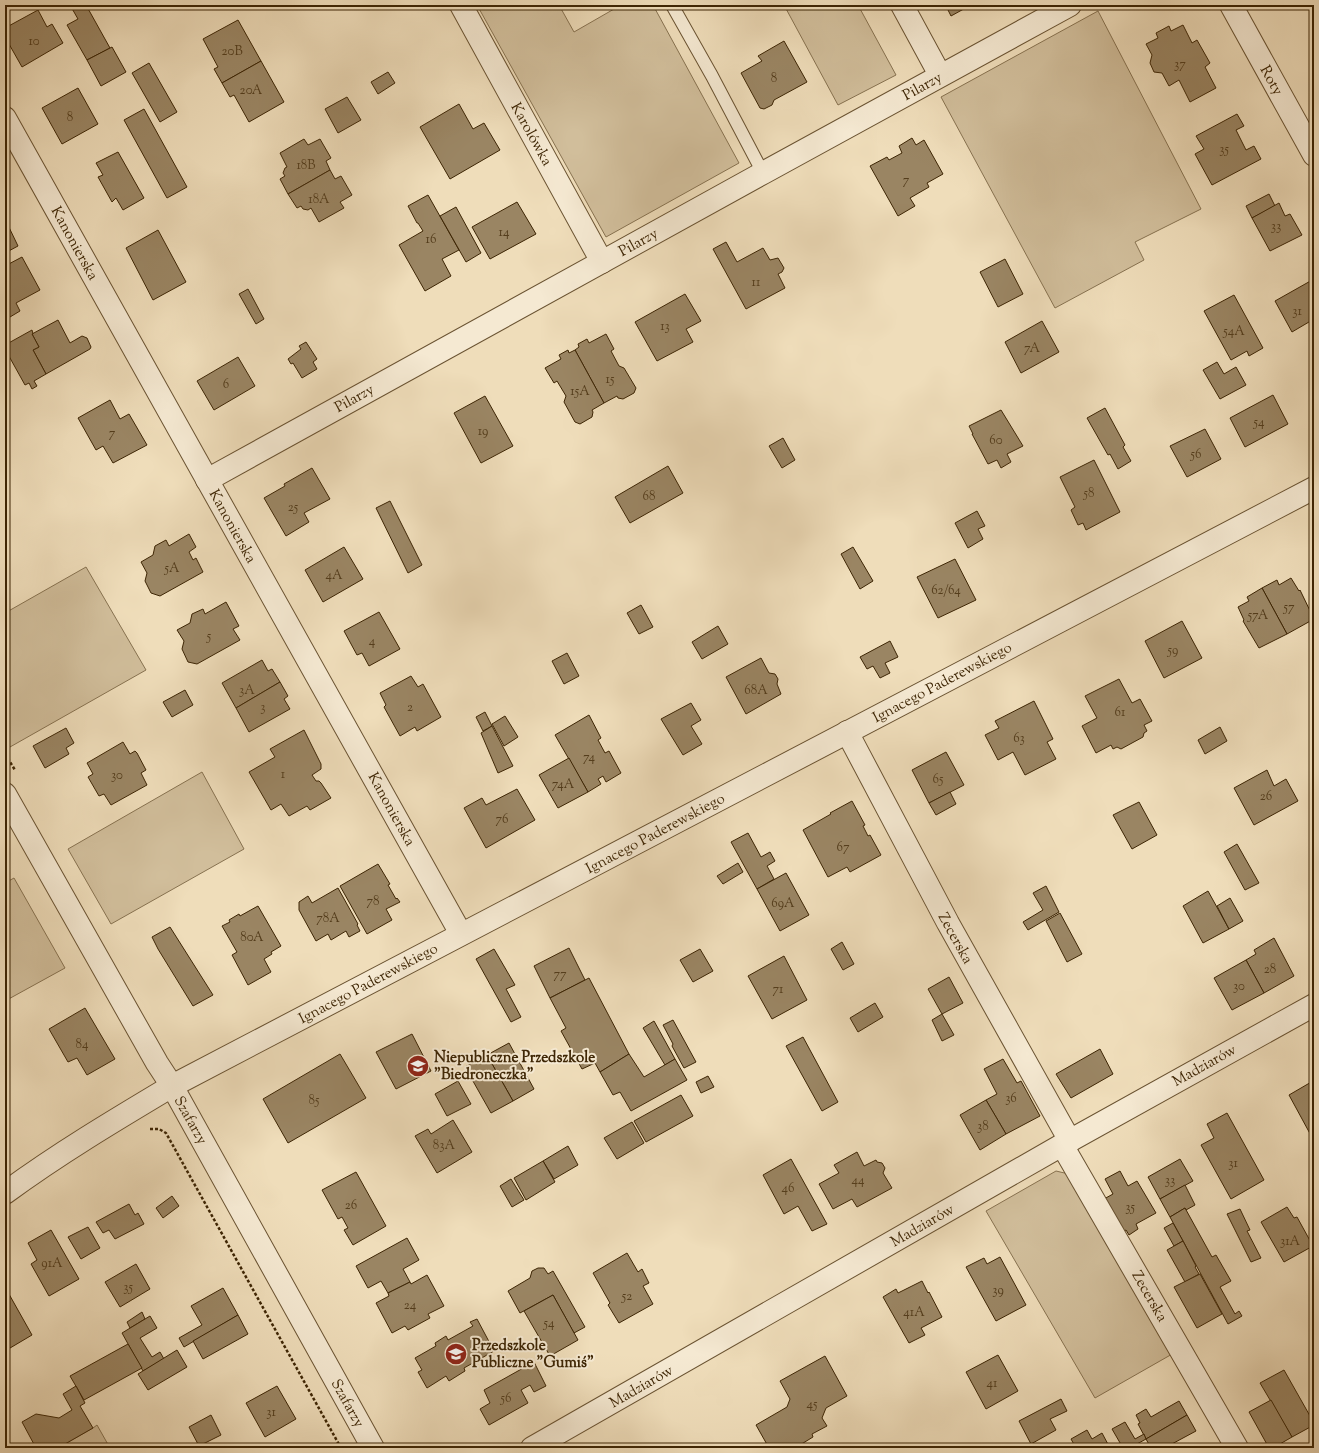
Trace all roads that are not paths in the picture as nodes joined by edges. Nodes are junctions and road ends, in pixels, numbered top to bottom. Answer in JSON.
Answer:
{"nodes":[{"id":1,"x":461,"y":5,"type":"edge"},
{"id":2,"x":672,"y":5,"type":"edge"},
{"id":3,"x":902,"y":5,"type":"edge"},
{"id":4,"x":1070,"y":5,"type":"edge"},
{"id":5,"x":1231,"y":5,"type":"edge"},
{"id":6,"x":940,"y":75,"type":"junction"},
{"id":7,"x":5,"y":118,"type":"edge"},
{"id":8,"x":1314,"y":155,"type":"edge"},
{"id":9,"x":762,"y":173,"type":"junction"},
{"id":10,"x":602,"y":262,"type":"junction"},
{"id":11,"x":207,"y":480,"type":"junction"},
{"id":12,"x":1314,"y":488,"type":"edge"},
{"id":13,"x":847,"y":732,"type":"junction"},
{"id":14,"x":5,"y":794,"type":"edge"},
{"id":15,"x":461,"y":934,"type":"junction"},
{"id":16,"x":1314,"y":1005,"type":"edge"},
{"id":17,"x":172,"y":1086,"type":"junction"},
{"id":18,"x":1066,"y":1143,"type":"junction"},
{"id":19,"x":5,"y":1193,"type":"edge"},
{"id":20,"x":373,"y":1448,"type":"edge"},
{"id":21,"x":532,"y":1448,"type":"edge"},
{"id":22,"x":1237,"y":1448,"type":"edge"}],
"edges":[{"from":1,"to":10,"type":"street","name":"Karolówka"},
{"from":2,"to":9,"type":"lane"},
{"from":3,"to":6,"type":"street"},
{"from":4,"to":6,"type":"street","name":"Pilarzy"},
{"from":5,"to":8,"type":"street","name":"Roty"},
{"from":6,"to":9,"type":"street","name":"Pilarzy"},
{"from":7,"to":11,"type":"street","name":"Kanonierska"},
{"from":9,"to":10,"type":"street","name":"Pilarzy"},
{"from":10,"to":11,"type":"street","name":"Pilarzy"},
{"from":11,"to":15,"type":"street","name":"Kanonierska"},
{"from":12,"to":13,"type":"street","name":"Ignacego Paderewskiego"},
{"from":13,"to":15,"type":"street","name":"Ignacego Paderewskiego"},
{"from":13,"to":18,"type":"street","name":"Zecerska"},
{"from":14,"to":17,"type":"street","name":"Szafarzy"},
{"from":15,"to":17,"type":"street","name":"Ignacego Paderewskiego"},
{"from":16,"to":18,"type":"street","name":"Madziarów"},
{"from":17,"to":19,"type":"street","name":"Ignacego Paderewskiego"},
{"from":17,"to":20,"type":"street","name":"Szafarzy"},
{"from":18,"to":21,"type":"street","name":"Madziarów"},
{"from":18,"to":22,"type":"street","name":"Zecerska"}]}
